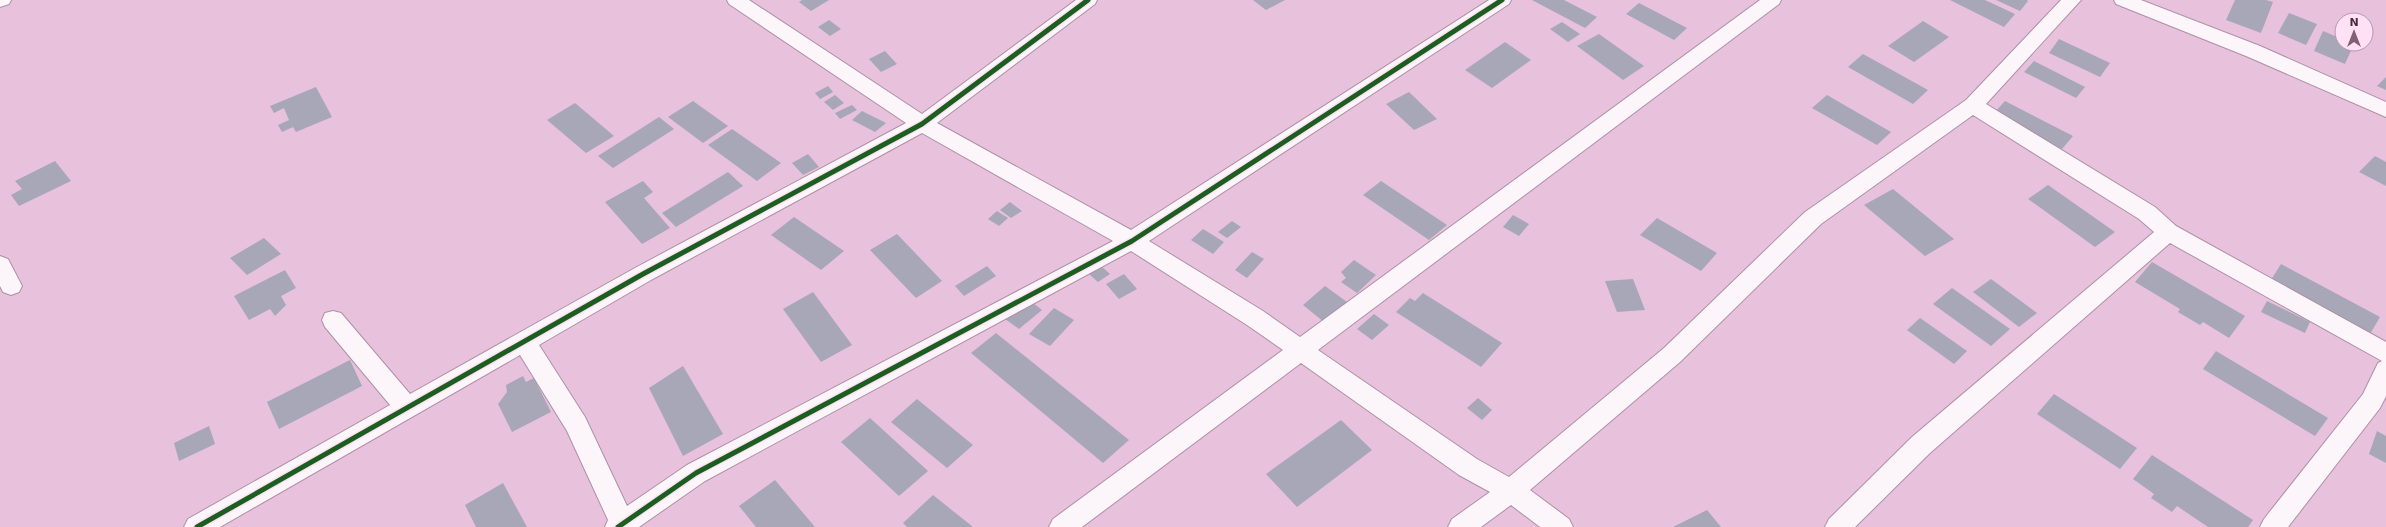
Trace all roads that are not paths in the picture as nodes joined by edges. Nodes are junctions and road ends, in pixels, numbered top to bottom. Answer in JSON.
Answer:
{"nodes":[{"id":1,"x":736,"y":0,"type":"edge"},
{"id":2,"x":1088,"y":0,"type":"edge"},
{"id":3,"x":1502,"y":0,"type":"edge"},
{"id":4,"x":1772,"y":0,"type":"edge"},
{"id":5,"x":2072,"y":0,"type":"edge"},
{"id":6,"x":2123,"y":0,"type":"edge"},
{"id":7,"x":1973,"y":105,"type":"junction"},
{"id":8,"x":2386,"y":110,"type":"edge"},
{"id":9,"x":922,"y":124,"type":"junction"},
{"id":10,"x":2168,"y":232,"type":"junction"},
{"id":11,"x":1132,"y":241,"type":"junction"},
{"id":12,"x":0,"y":265,"type":"edge"},
{"id":13,"x":11,"y":286,"type":"dead end"},
{"id":14,"x":333,"y":320,"type":"dead end"},
{"id":15,"x":524,"y":341,"type":"junction"},
{"id":16,"x":1301,"y":350,"type":"junction"},
{"id":17,"x":2386,"y":353,"type":"edge"},
{"id":18,"x":2386,"y":370,"type":"edge"},
{"id":19,"x":407,"y":408,"type":"junction"},
{"id":20,"x":1511,"y":492,"type":"junction"},
{"id":21,"x":620,"y":525,"type":"edge"},
{"id":22,"x":197,"y":527,"type":"edge"},
{"id":23,"x":1062,"y":527,"type":"edge"},
{"id":24,"x":1461,"y":527,"type":"edge"},
{"id":25,"x":1560,"y":527,"type":"edge"},
{"id":26,"x":1838,"y":527,"type":"edge"},
{"id":27,"x":2273,"y":527,"type":"edge"}],
"edges":[{"from":1,"to":9,"type":"street"},
{"from":2,"to":9,"type":"street"},
{"from":3,"to":11,"type":"street"},
{"from":4,"to":16,"type":"street"},
{"from":5,"to":7,"type":"street"},
{"from":6,"to":8,"type":"street"},
{"from":7,"to":10,"type":"street"},
{"from":7,"to":20,"type":"street"},
{"from":9,"to":11,"type":"street"},
{"from":9,"to":15,"type":"street"},
{"from":10,"to":17,"type":"street"},
{"from":10,"to":26,"type":"street"},
{"from":11,"to":16,"type":"street"},
{"from":11,"to":21,"type":"street"},
{"from":12,"to":13,"type":"street"},
{"from":14,"to":19,"type":"street"},
{"from":15,"to":19,"type":"street"},
{"from":15,"to":21,"type":"street"},
{"from":16,"to":20,"type":"street"},
{"from":16,"to":23,"type":"street"},
{"from":18,"to":27,"type":"street"},
{"from":19,"to":22,"type":"street"},
{"from":20,"to":24,"type":"street"},
{"from":20,"to":25,"type":"street"}]}
